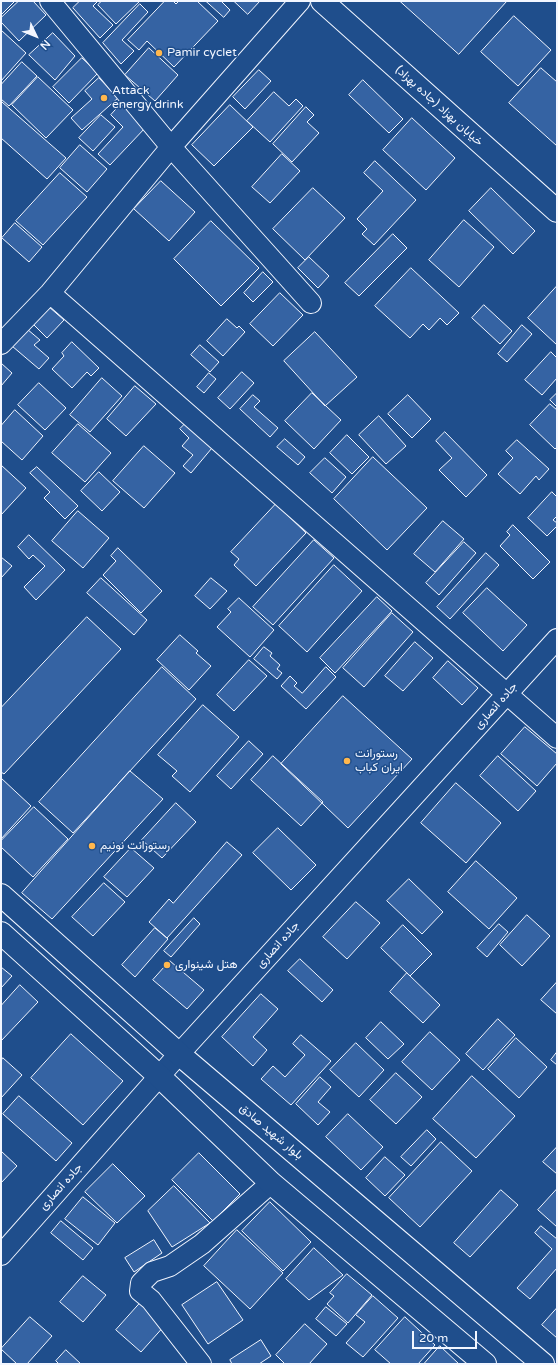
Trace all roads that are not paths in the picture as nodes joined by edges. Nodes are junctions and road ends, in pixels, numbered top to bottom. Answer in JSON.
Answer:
{"nodes":[{"id":1,"x":50,"y":1,"type":"edge"},
{"id":2,"x":300,"y":1,"type":"edge"},
{"id":3,"x":322,"y":1,"type":"edge"},
{"id":4,"x":171,"y":147,"type":"junction"},
{"id":5,"x":557,"y":211,"type":"edge"},
{"id":6,"x":50,"y":293,"type":"junction"},
{"id":7,"x":310,"y":303,"type":"dead end"},
{"id":8,"x":1,"y":344,"type":"edge"},
{"id":9,"x":557,"y":639,"type":"edge"},
{"id":10,"x":506,"y":695,"type":"junction"},
{"id":11,"x":557,"y":738,"type":"edge"},
{"id":12,"x":1,"y":895,"type":"edge"},
{"id":13,"x":1,"y":933,"type":"edge"},
{"id":14,"x":179,"y":1054,"type":"junction"},
{"id":15,"x":159,"y":1076,"type":"junction"},
{"id":16,"x":271,"y":1183,"type":"junction"},
{"id":17,"x":1,"y":1254,"type":"edge"},
{"id":18,"x":201,"y":1364,"type":"edge"},
{"id":19,"x":485,"y":1364,"type":"edge"},
{"id":20,"x":543,"y":1364,"type":"edge"}],
"edges":[{"from":1,"to":4,"type":"street"},
{"from":2,"to":4,"type":"street"},
{"from":3,"to":5,"type":"main road","name":"خیابان بهزاد (جاده بهزاد)"},
{"from":4,"to":6,"type":"street"},
{"from":4,"to":7,"type":"street"},
{"from":6,"to":8,"type":"street"},
{"from":6,"to":10,"type":"street"},
{"from":9,"to":10,"type":"street","name":"جاده انصاری"},
{"from":10,"to":11,"type":"street"},
{"from":10,"to":14,"type":"street","name":"جاده انصاری"},
{"from":12,"to":14,"type":"main road","name":"بلوار شهید صادق"},
{"from":13,"to":15,"type":"main road"},
{"from":14,"to":15,"type":"street","name":"جاده انصاری"},
{"from":14,"to":20,"type":"main road","name":"بلوار شهید صادق"},
{"from":15,"to":16,"type":"main road"},
{"from":15,"to":17,"type":"street","name":"جاده انصاری"},
{"from":16,"to":18,"type":"street"},
{"from":16,"to":19,"type":"main road"}]}
